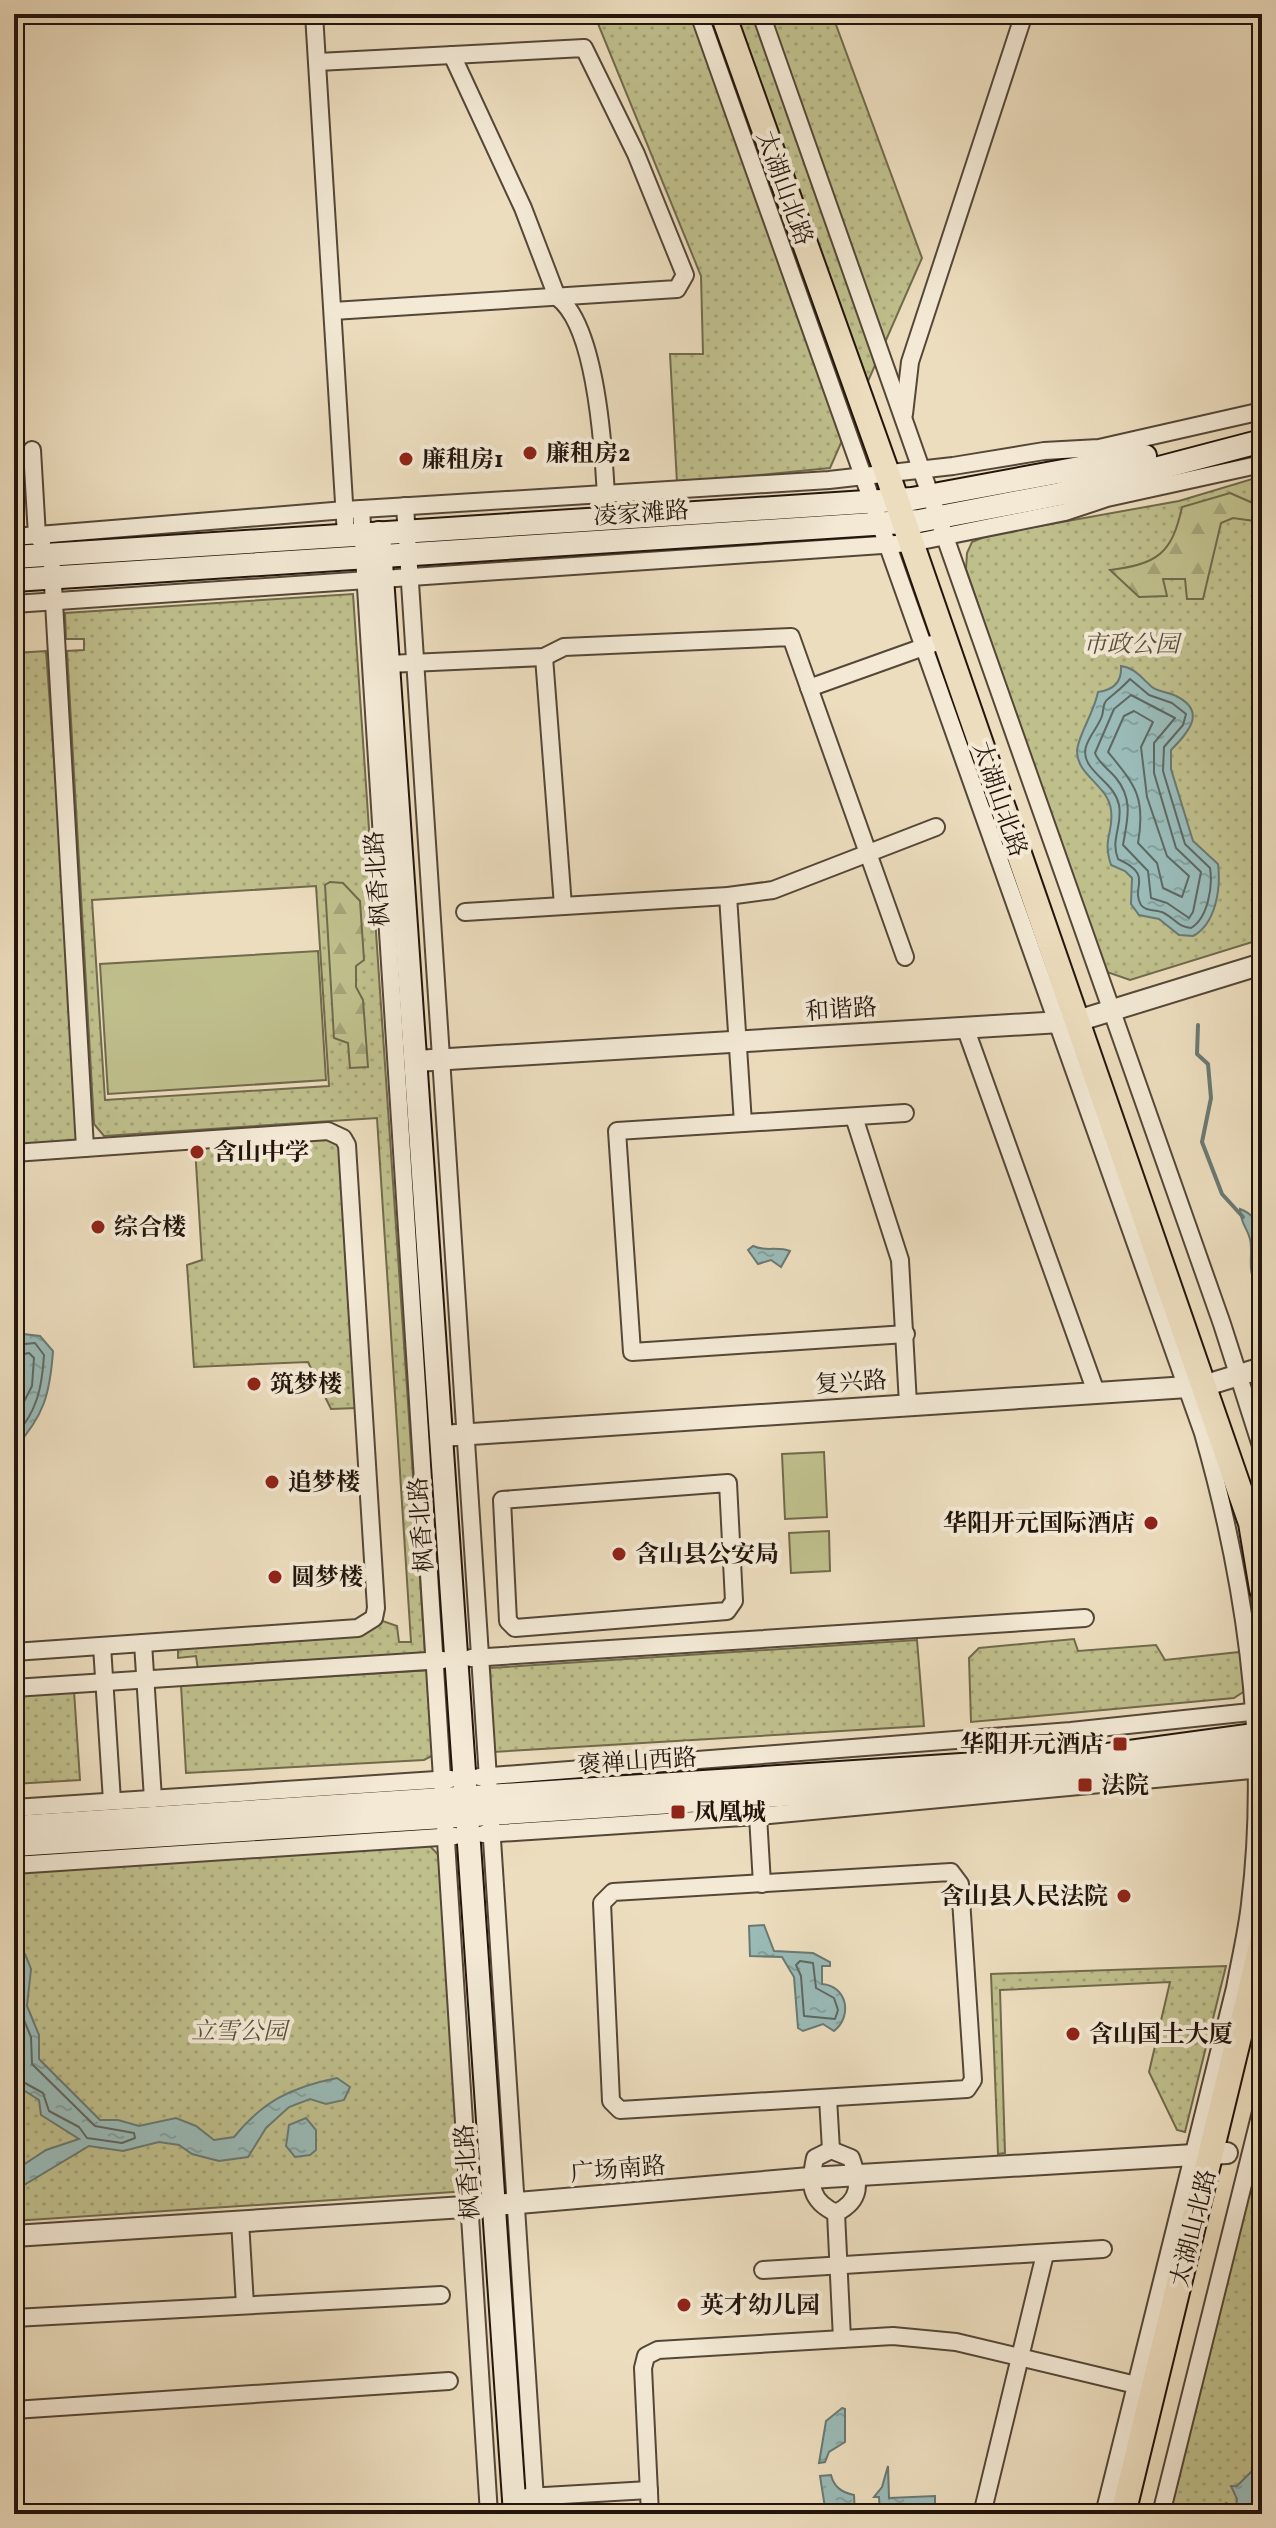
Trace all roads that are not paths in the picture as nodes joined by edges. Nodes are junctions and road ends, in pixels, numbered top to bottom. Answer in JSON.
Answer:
{"nodes":[{"id":1,"x":314,"y":14,"type":"edge"},
{"id":2,"x":699,"y":14,"type":"edge"},
{"id":3,"x":723,"y":14,"type":"edge"},
{"id":4,"x":739,"y":14,"type":"edge"},
{"id":5,"x":761,"y":14,"type":"edge"},
{"id":6,"x":1024,"y":14,"type":"edge"},
{"id":7,"x":452,"y":55,"type":"junction"},
{"id":8,"x":318,"y":62,"type":"junction"},
{"id":9,"x":557,"y":297,"type":"junction"},
{"id":10,"x":333,"y":311,"type":"junction"},
{"id":11,"x":1262,"y":411,"type":"edge"},
{"id":12,"x":904,"y":419,"type":"junction"},
{"id":13,"x":1262,"y":425,"type":"edge"},
{"id":14,"x":1262,"y":441,"type":"edge"},
{"id":15,"x":32,"y":450,"type":"dead end"},
{"id":16,"x":1262,"y":464,"type":"edge"},
{"id":17,"x":903,"y":471,"type":"junction"},
{"id":18,"x":860,"y":476,"type":"junction"},
{"id":19,"x":606,"y":494,"type":"junction"},
{"id":20,"x":869,"y":502,"type":"junction"},
{"id":21,"x":405,"y":506,"type":"junction"},
{"id":22,"x":353,"y":510,"type":"junction"},
{"id":23,"x":607,"y":519,"type":"junction"},
{"id":24,"x":920,"y":519,"type":"junction"},
{"id":25,"x":407,"y":531,"type":"junction"},
{"id":26,"x":362,"y":534,"type":"junction"},
{"id":27,"x":881,"y":534,"type":"junction"},
{"id":28,"x":37,"y":536,"type":"junction"},
{"id":29,"x":14,"y":537,"type":"edge"},
{"id":30,"x":51,"y":554,"type":"junction"},
{"id":31,"x":14,"y":557,"type":"edge"},
{"id":32,"x":409,"y":565,"type":"junction"},
{"id":33,"x":373,"y":567,"type":"junction"},
{"id":34,"x":52,"y":578,"type":"junction"},
{"id":35,"x":14,"y":580,"type":"edge"},
{"id":36,"x":53,"y":602,"type":"junction"},
{"id":37,"x":14,"y":604,"type":"edge"},
{"id":38,"x":933,"y":644,"type":"junction"},
{"id":39,"x":544,"y":657,"type":"junction"},
{"id":40,"x":416,"y":663,"type":"junction"},
{"id":41,"x":388,"y":664,"type":"junction"},
{"id":42,"x":809,"y":688,"type":"junction"},
{"id":43,"x":936,"y":827,"type":"dead end"},
{"id":44,"x":868,"y":853,"type":"junction"},
{"id":45,"x":728,"y":896,"type":"junction"},
{"id":46,"x":563,"y":906,"type":"junction"},
{"id":47,"x":465,"y":912,"type":"dead end"},
{"id":48,"x":905,"y":957,"type":"dead end"},
{"id":49,"x":1262,"y":964,"type":"edge"},
{"id":50,"x":1084,"y":1018,"type":"junction"},
{"id":51,"x":965,"y":1027,"type":"junction"},
{"id":52,"x":737,"y":1042,"type":"junction"},
{"id":53,"x":441,"y":1059,"type":"junction"},
{"id":54,"x":416,"y":1061,"type":"junction"},
{"id":55,"x":905,"y":1113,"type":"dead end"},
{"id":56,"x":854,"y":1117,"type":"junction"},
{"id":57,"x":743,"y":1123,"type":"junction"},
{"id":58,"x":1262,"y":1123,"type":"edge"},
{"id":59,"x":85,"y":1148,"type":"junction"},
{"id":60,"x":14,"y":1153,"type":"edge"},
{"id":61,"x":1262,"y":1165,"type":"edge"},
{"id":62,"x":906,"y":1334,"type":"junction"},
{"id":63,"x":1262,"y":1368,"type":"edge"},
{"id":64,"x":1211,"y":1383,"type":"junction"},
{"id":65,"x":1096,"y":1392,"type":"junction"},
{"id":66,"x":908,"y":1404,"type":"junction"},
{"id":67,"x":465,"y":1434,"type":"junction"},
{"id":68,"x":441,"y":1436,"type":"junction"},
{"id":69,"x":1262,"y":1449,"type":"edge"},
{"id":70,"x":1262,"y":1510,"type":"edge"},
{"id":71,"x":1262,"y":1589,"type":"edge"},
{"id":72,"x":1085,"y":1618,"type":"dead end"},
{"id":73,"x":628,"y":1619,"type":"junction"},
{"id":74,"x":143,"y":1643,"type":"junction"},
{"id":75,"x":102,"y":1646,"type":"junction"},
{"id":76,"x":630,"y":1648,"type":"junction"},
{"id":77,"x":14,"y":1652,"type":"edge"},
{"id":78,"x":480,"y":1657,"type":"junction"},
{"id":79,"x":445,"y":1660,"type":"junction"},
{"id":80,"x":145,"y":1680,"type":"junction"},
{"id":81,"x":105,"y":1682,"type":"junction"},
{"id":82,"x":14,"y":1688,"type":"edge"},
{"id":83,"x":1257,"y":1711,"type":"edge"},
{"id":84,"x":1258,"y":1753,"type":"edge"},
{"id":85,"x":153,"y":1799,"type":"junction"},
{"id":86,"x":112,"y":1801,"type":"junction"},
{"id":87,"x":478,"y":1806,"type":"junction"},
{"id":88,"x":14,"y":1808,"type":"edge"},
{"id":89,"x":444,"y":1808,"type":"junction"},
{"id":90,"x":758,"y":1816,"type":"junction"},
{"id":91,"x":14,"y":1827,"type":"edge"},
{"id":92,"x":14,"y":1845,"type":"edge"},
{"id":93,"x":14,"y":1865,"type":"edge"},
{"id":94,"x":762,"y":1884,"type":"junction"},
{"id":95,"x":1262,"y":1942,"type":"edge"},
{"id":96,"x":1262,"y":2006,"type":"edge"},
{"id":97,"x":828,"y":2098,"type":"junction"},
{"id":98,"x":1262,"y":2108,"type":"edge"},
{"id":99,"x":831,"y":2150,"type":"junction"},
{"id":100,"x":1211,"y":2153,"type":"junction"},
{"id":101,"x":857,"y":2175,"type":"junction"},
{"id":102,"x":810,"y":2178,"type":"junction"},
{"id":103,"x":505,"y":2204,"type":"junction"},
{"id":104,"x":469,"y":2207,"type":"junction"},
{"id":105,"x":836,"y":2213,"type":"junction"},
{"id":106,"x":240,"y":2221,"type":"junction"},
{"id":107,"x":14,"y":2236,"type":"edge"},
{"id":108,"x":1103,"y":2249,"type":"dead end"},
{"id":109,"x":1045,"y":2254,"type":"junction"},
{"id":110,"x":839,"y":2266,"type":"junction"},
{"id":111,"x":763,"y":2270,"type":"dead end"},
{"id":112,"x":441,"y":2295,"type":"dead end"},
{"id":113,"x":245,"y":2305,"type":"junction"},
{"id":114,"x":14,"y":2318,"type":"edge"},
{"id":115,"x":842,"y":2339,"type":"junction"},
{"id":116,"x":1022,"y":2356,"type":"junction"},
{"id":117,"x":449,"y":2381,"type":"dead end"},
{"id":118,"x":1136,"y":2385,"type":"junction"},
{"id":119,"x":14,"y":2410,"type":"edge"},
{"id":120,"x":649,"y":2490,"type":"junction"},
{"id":121,"x":521,"y":2503,"type":"edge"},
{"id":122,"x":489,"y":2514,"type":"edge"},
{"id":123,"x":536,"y":2514,"type":"edge"},
{"id":124,"x":650,"y":2514,"type":"edge"},
{"id":125,"x":982,"y":2514,"type":"edge"},
{"id":126,"x":1104,"y":2514,"type":"edge"},
{"id":127,"x":1123,"y":2514,"type":"edge"},
{"id":128,"x":1138,"y":2514,"type":"edge"},
{"id":129,"x":1161,"y":2514,"type":"edge"}],
"edges":[{"from":1,"to":8,"type":"street"},
{"from":2,"to":18,"type":"street"},
{"from":3,"to":17,"type":"main road","name":"太湖山北路"},
{"from":4,"to":17,"type":"main road","name":"太湖山北路"},
{"from":5,"to":12,"type":"street"},
{"from":6,"to":12,"type":"street"},
{"from":7,"to":8,"type":"street"},
{"from":7,"to":9,"type":"street"},
{"from":7,"to":9,"type":"street"},
{"from":8,"to":10,"type":"street"},
{"from":9,"to":10,"type":"street"},
{"from":9,"to":19,"type":"street"},
{"from":10,"to":22,"type":"street"},
{"from":11,"to":17,"type":"street"},
{"from":12,"to":17,"type":"street"},
{"from":13,"to":24,"type":"main road","name":"凌家滩路"},
{"from":14,"to":24,"type":"main road","name":"凌家滩路"},
{"from":15,"to":28,"type":"street"},
{"from":16,"to":24,"type":"street"},
{"from":17,"to":18,"type":"street"},
{"from":17,"to":24,"type":"main road","name":"太湖山北路"},
{"from":17,"to":24,"type":"street"},
{"from":18,"to":19,"type":"street"},
{"from":18,"to":20,"type":"street"},
{"from":19,"to":21,"type":"street"},
{"from":19,"to":23,"type":"street"},
{"from":20,"to":23,"type":"main road","name":"凌家滩路"},
{"from":20,"to":24,"type":"main road","name":"凌家滩路"},
{"from":20,"to":27,"type":"street"},
{"from":21,"to":22,"type":"street"},
{"from":21,"to":25,"type":"street"},
{"from":22,"to":26,"type":"street"},
{"from":22,"to":28,"type":"street"},
{"from":23,"to":25,"type":"main road","name":"凌家滩路"},
{"from":24,"to":27,"type":"main road","name":"凌家滩路"},
{"from":24,"to":38,"type":"main road","name":"太湖山北路"},
{"from":24,"to":50,"type":"main road","name":"太湖山北路"},
{"from":25,"to":26,"type":"main road","name":"凌家滩路"},
{"from":25,"to":32,"type":"street"},
{"from":26,"to":30,"type":"main road","name":"凌家滩路"},
{"from":26,"to":33,"type":"main road","name":"枫香北路"},
{"from":27,"to":32,"type":"main road","name":"凌家滩路"},
{"from":27,"to":38,"type":"street"},
{"from":28,"to":29,"type":"street"},
{"from":28,"to":30,"type":"street"},
{"from":30,"to":31,"type":"main road","name":"凌家滩路"},
{"from":30,"to":34,"type":"street"},
{"from":32,"to":33,"type":"main road","name":"凌家滩路"},
{"from":32,"to":40,"type":"street"},
{"from":33,"to":34,"type":"main road","name":"凌家滩路"},
{"from":33,"to":36,"type":"street"},
{"from":33,"to":41,"type":"main road","name":"枫香北路"},
{"from":33,"to":79,"type":"street"},
{"from":34,"to":35,"type":"main road","name":"凌家滩路"},
{"from":34,"to":36,"type":"street"},
{"from":36,"to":37,"type":"street"},
{"from":36,"to":59,"type":"street"},
{"from":38,"to":42,"type":"street"},
{"from":38,"to":50,"type":"main road","name":"太湖山北路"},
{"from":39,"to":40,"type":"street"},
{"from":39,"to":42,"type":"street"},
{"from":39,"to":46,"type":"street"},
{"from":40,"to":41,"type":"street"},
{"from":40,"to":53,"type":"street"},
{"from":41,"to":54,"type":"main road","name":"枫香北路"},
{"from":42,"to":44,"type":"street"},
{"from":43,"to":44,"type":"street"},
{"from":44,"to":45,"type":"street"},
{"from":44,"to":48,"type":"street"},
{"from":45,"to":46,"type":"street"},
{"from":45,"to":52,"type":"street"},
{"from":46,"to":47,"type":"street"},
{"from":49,"to":50,"type":"street","name":"和谐路"},
{"from":50,"to":51,"type":"street","name":"和谐路"},
{"from":50,"to":64,"type":"main road","name":"太湖山北路"},
{"from":50,"to":64,"type":"street"},
{"from":51,"to":52,"type":"street","name":"和谐路"},
{"from":51,"to":65,"type":"street"},
{"from":52,"to":53,"type":"street","name":"和谐路"},
{"from":52,"to":57,"type":"street"},
{"from":53,"to":54,"type":"street","name":"和谐路"},
{"from":53,"to":67,"type":"street"},
{"from":54,"to":68,"type":"main road","name":"枫香北路"},
{"from":55,"to":56,"type":"street"},
{"from":56,"to":57,"type":"street"},
{"from":56,"to":62,"type":"street"},
{"from":57,"to":62,"type":"street"},
{"from":58,"to":61,"type":"street"},
{"from":59,"to":60,"type":"street"},
{"from":59,"to":74,"type":"street"},
{"from":62,"to":66,"type":"street"},
{"from":63,"to":64,"type":"street","name":"复兴路"},
{"from":64,"to":65,"type":"street","name":"复兴路"},
{"from":64,"to":69,"type":"street"},
{"from":64,"to":70,"type":"main road","name":"太湖山北路"},
{"from":64,"to":71,"type":"main road","name":"太湖山北路"},
{"from":64,"to":83,"type":"street"},
{"from":65,"to":66,"type":"street","name":"复兴路"},
{"from":66,"to":67,"type":"street","name":"复兴路"},
{"from":67,"to":68,"type":"street","name":"复兴路"},
{"from":67,"to":78,"type":"street"},
{"from":68,"to":79,"type":"main road","name":"枫香北路"},
{"from":72,"to":76,"type":"street"},
{"from":73,"to":73,"type":"street"},
{"from":73,"to":76,"type":"street"},
{"from":74,"to":75,"type":"street"},
{"from":74,"to":80,"type":"street"},
{"from":75,"to":77,"type":"street"},
{"from":75,"to":81,"type":"street"},
{"from":76,"to":78,"type":"street"},
{"from":78,"to":79,"type":"street"},
{"from":78,"to":87,"type":"street"},
{"from":79,"to":80,"type":"street"},
{"from":79,"to":87,"type":"main road","name":"枫香北路"},
{"from":79,"to":89,"type":"street"},
{"from":80,"to":81,"type":"street"},
{"from":80,"to":85,"type":"street"},
{"from":81,"to":82,"type":"street"},
{"from":81,"to":86,"type":"street"},
{"from":83,"to":84,"type":"street"},
{"from":83,"to":87,"type":"street"},
{"from":84,"to":87,"type":"main road","name":"褒禅山西路"},
{"from":84,"to":90,"type":"street"},
{"from":84,"to":100,"type":"street"},
{"from":85,"to":86,"type":"street"},
{"from":85,"to":89,"type":"street"},
{"from":86,"to":88,"type":"street"},
{"from":87,"to":89,"type":"main road","name":"褒禅山西路"},
{"from":87,"to":89,"type":"street"},
{"from":87,"to":90,"type":"street"},
{"from":87,"to":103,"type":"main road","name":"枫香北路"},
{"from":89,"to":91,"type":"main road","name":"褒禅山西路"},
{"from":89,"to":92,"type":"main road","name":"褒禅山西路"},
{"from":89,"to":93,"type":"street"},
{"from":89,"to":104,"type":"street"},
{"from":90,"to":94,"type":"street"},
{"from":94,"to":97,"type":"street"},
{"from":94,"to":97,"type":"street"},
{"from":95,"to":100,"type":"main road","name":"太湖山北路"},
{"from":96,"to":100,"type":"main road","name":"太湖山北路"},
{"from":97,"to":99,"type":"street"},
{"from":98,"to":129,"type":"street"},
{"from":99,"to":101,"type":"street"},
{"from":99,"to":102,"type":"street"},
{"from":100,"to":101,"type":"street","name":"广场南路"},
{"from":100,"to":118,"type":"street"},
{"from":100,"to":127,"type":"main road","name":"太湖山北路"},
{"from":100,"to":128,"type":"main road","name":"太湖山北路"},
{"from":101,"to":102,"type":"street","name":"广场南路"},
{"from":101,"to":105,"type":"street"},
{"from":102,"to":103,"type":"street","name":"广场南路"},
{"from":102,"to":105,"type":"street"},
{"from":103,"to":104,"type":"street","name":"广场南路"},
{"from":103,"to":121,"type":"main road","name":"枫香北路"},
{"from":104,"to":106,"type":"street","name":"广场南路"},
{"from":104,"to":122,"type":"street"},
{"from":105,"to":110,"type":"street"},
{"from":106,"to":107,"type":"street","name":"广场南路"},
{"from":106,"to":113,"type":"street"},
{"from":108,"to":109,"type":"street"},
{"from":109,"to":110,"type":"street"},
{"from":109,"to":116,"type":"street"},
{"from":110,"to":111,"type":"street"},
{"from":110,"to":115,"type":"street"},
{"from":112,"to":113,"type":"street"},
{"from":113,"to":114,"type":"street"},
{"from":115,"to":116,"type":"street"},
{"from":115,"to":120,"type":"street"},
{"from":116,"to":118,"type":"street"},
{"from":116,"to":125,"type":"street"},
{"from":117,"to":119,"type":"street"},
{"from":118,"to":126,"type":"street"},
{"from":120,"to":121,"type":"street"},
{"from":120,"to":124,"type":"street"},
{"from":121,"to":123,"type":"street"}]}
